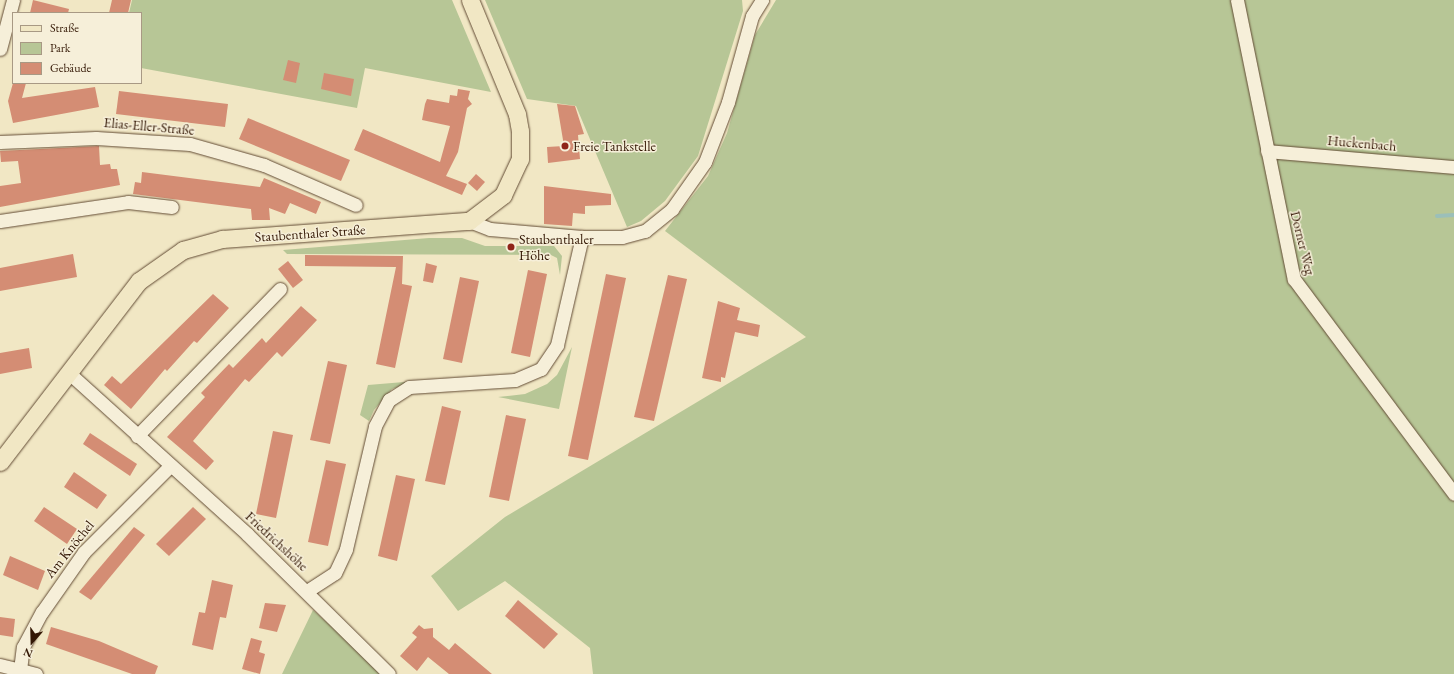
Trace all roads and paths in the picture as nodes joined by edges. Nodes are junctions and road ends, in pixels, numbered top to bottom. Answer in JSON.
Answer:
{"nodes":[{"id":1,"x":13,"y":0,"type":"edge"},
{"id":2,"x":470,"y":0,"type":"edge"},
{"id":3,"x":762,"y":0,"type":"edge"},
{"id":4,"x":1237,"y":0,"type":"edge"},
{"id":5,"x":0,"y":49,"type":"edge"},
{"id":6,"x":0,"y":142,"type":"edge"},
{"id":7,"x":1267,"y":151,"type":"junction"},
{"id":8,"x":1454,"y":167,"type":"edge"},
{"id":9,"x":356,"y":205,"type":"dead end"},
{"id":10,"x":172,"y":207,"type":"dead end"},
{"id":11,"x":0,"y":221,"type":"edge"},
{"id":12,"x":469,"y":221,"type":"junction"},
{"id":13,"x":582,"y":237,"type":"junction"},
{"id":14,"x":280,"y":290,"type":"dead end"},
{"id":15,"x":69,"y":373,"type":"junction"},
{"id":16,"x":136,"y":436,"type":"junction"},
{"id":17,"x":0,"y":462,"type":"edge"},
{"id":18,"x":170,"y":466,"type":"junction"},
{"id":19,"x":1454,"y":494,"type":"edge"},
{"id":20,"x":307,"y":591,"type":"junction"},
{"id":21,"x":0,"y":665,"type":"edge"},
{"id":22,"x":20,"y":670,"type":"junction"},
{"id":23,"x":36,"y":674,"type":"edge"},
{"id":24,"x":389,"y":674,"type":"edge"}],
"edges":[{"from":1,"to":5,"type":"street"},
{"from":2,"to":12,"type":"main road"},
{"from":3,"to":13,"type":"street"},
{"from":4,"to":7,"type":"street","name":"Dorner Weg"},
{"from":6,"to":9,"type":"street","name":"Elias-Eller-Straße"},
{"from":7,"to":8,"type":"street","name":"Huckenbach"},
{"from":7,"to":19,"type":"street","name":"Dorner Weg"},
{"from":10,"to":11,"type":"street"},
{"from":12,"to":13,"type":"street"},
{"from":12,"to":15,"type":"main road","name":"Staubenthaler Straße"},
{"from":13,"to":20,"type":"street"},
{"from":14,"to":16,"type":"street"},
{"from":15,"to":16,"type":"street","name":"Friedrichshöhe"},
{"from":15,"to":17,"type":"main road","name":"Staubenthaler Straße"},
{"from":16,"to":18,"type":"street","name":"Friedrichshöhe"},
{"from":18,"to":20,"type":"street","name":"Friedrichshöhe"},
{"from":18,"to":22,"type":"street","name":"Am Knöchel"},
{"from":20,"to":24,"type":"street","name":"Friedrichshöhe"},
{"from":21,"to":22,"type":"street"},
{"from":22,"to":23,"type":"street"}]}
